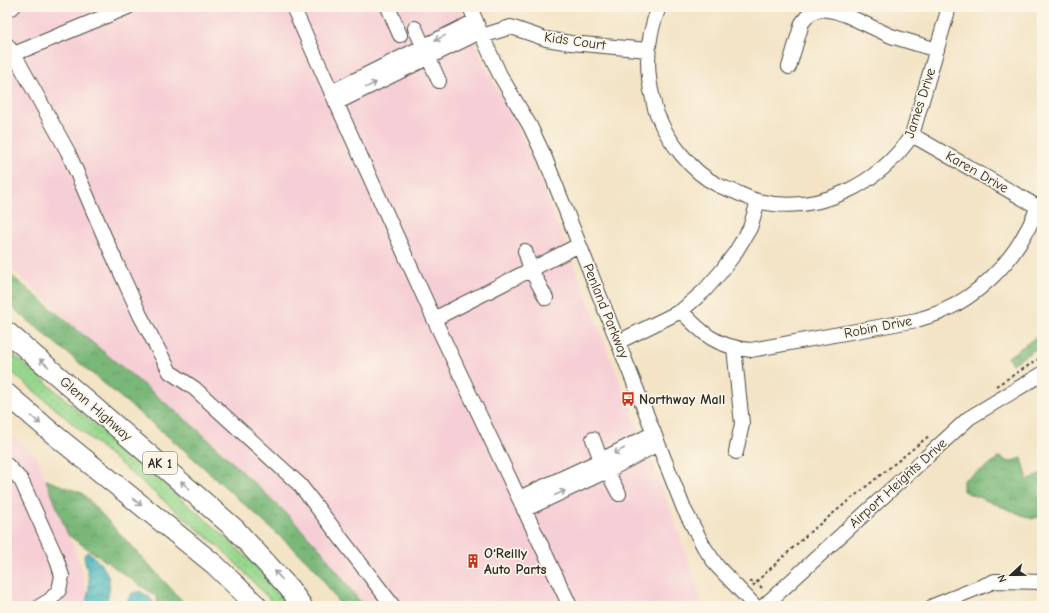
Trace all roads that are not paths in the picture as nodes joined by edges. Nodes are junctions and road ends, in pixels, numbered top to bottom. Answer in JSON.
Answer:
{"nodes":[{"id":1,"x":13,"y":7,"type":"edge"},
{"id":2,"x":128,"y":7,"type":"edge"},
{"id":3,"x":293,"y":7,"type":"edge"},
{"id":4,"x":388,"y":7,"type":"edge"},
{"id":5,"x":470,"y":7,"type":"edge"},
{"id":6,"x":659,"y":7,"type":"edge"},
{"id":7,"x":949,"y":7,"type":"edge"},
{"id":8,"x":7,"y":9,"type":"edge"},
{"id":9,"x":415,"y":28,"type":"dead end"},
{"id":10,"x":479,"y":30,"type":"junction"},
{"id":11,"x":400,"y":35,"type":"dead end"},
{"id":12,"x":10,"y":50,"type":"edge"},
{"id":13,"x":648,"y":50,"type":"junction"},
{"id":14,"x":937,"y":50,"type":"junction"},
{"id":15,"x":426,"y":52,"type":"junction"},
{"id":16,"x":789,"y":67,"type":"dead end"},
{"id":17,"x":439,"y":81,"type":"dead end"},
{"id":18,"x":334,"y":97,"type":"junction"},
{"id":19,"x":912,"y":135,"type":"junction"},
{"id":20,"x":758,"y":201,"type":"junction"},
{"id":21,"x":1040,"y":207,"type":"edge"},
{"id":22,"x":580,"y":245,"type":"junction"},
{"id":23,"x":525,"y":251,"type":"dead end"},
{"id":24,"x":531,"y":270,"type":"junction"},
{"id":25,"x":546,"y":298,"type":"dead end"},
{"id":26,"x":681,"y":311,"type":"junction"},
{"id":27,"x":434,"y":319,"type":"junction"},
{"id":28,"x":7,"y":332,"type":"edge"},
{"id":29,"x":618,"y":342,"type":"junction"},
{"id":30,"x":734,"y":348,"type":"junction"},
{"id":31,"x":1042,"y":374,"type":"edge"},
{"id":32,"x":7,"y":394,"type":"edge"},
{"id":33,"x":593,"y":439,"type":"dead end"},
{"id":34,"x":656,"y":439,"type":"junction"},
{"id":35,"x":736,"y":452,"type":"dead end"},
{"id":36,"x":7,"y":465,"type":"edge"},
{"id":37,"x":604,"y":466,"type":"junction"},
{"id":38,"x":618,"y":494,"type":"dead end"},
{"id":39,"x":522,"y":504,"type":"junction"},
{"id":40,"x":1042,"y":582,"type":"edge"},
{"id":41,"x":40,"y":606,"type":"edge"},
{"id":42,"x":257,"y":606,"type":"edge"},
{"id":43,"x":302,"y":606,"type":"edge"},
{"id":44,"x":393,"y":606,"type":"edge"},
{"id":45,"x":570,"y":606,"type":"edge"},
{"id":46,"x":755,"y":606,"type":"edge"},
{"id":47,"x":764,"y":606,"type":"edge"},
{"id":48,"x":933,"y":606,"type":"edge"}],
"edges":[{"from":1,"to":8,"type":"street"},
{"from":2,"to":12,"type":"street"},
{"from":3,"to":18,"type":"street"},
{"from":4,"to":11,"type":"street"},
{"from":5,"to":10,"type":"street","name":"Penland Parkway"},
{"from":6,"to":13,"type":"street","name":"James Drive"},
{"from":7,"to":14,"type":"street","name":"James Drive"},
{"from":9,"to":15,"type":"street"},
{"from":10,"to":13,"type":"street","name":"Kids Court"},
{"from":10,"to":15,"type":"street","name":"Kids Court"},
{"from":10,"to":22,"type":"street","name":"Penland Parkway"},
{"from":12,"to":44,"type":"street"},
{"from":13,"to":20,"type":"street","name":"James Drive"},
{"from":14,"to":16,"type":"street"},
{"from":14,"to":19,"type":"street","name":"James Drive"},
{"from":15,"to":17,"type":"street"},
{"from":15,"to":18,"type":"street","name":"Kids Court"},
{"from":18,"to":27,"type":"street"},
{"from":19,"to":20,"type":"street","name":"James Drive"},
{"from":19,"to":21,"type":"street","name":"Karen Drive"},
{"from":20,"to":26,"type":"street"},
{"from":21,"to":30,"type":"street","name":"Robin Drive"},
{"from":22,"to":24,"type":"street"},
{"from":22,"to":29,"type":"street","name":"Penland Parkway"},
{"from":23,"to":24,"type":"street"},
{"from":24,"to":25,"type":"street"},
{"from":24,"to":27,"type":"street"},
{"from":26,"to":29,"type":"street"},
{"from":26,"to":30,"type":"street","name":"Robin Drive"},
{"from":27,"to":39,"type":"street"},
{"from":43,"to":28,"type":"highway","name":"Glenn Highway","number":"AK 1","one_way":true},
{"from":29,"to":34,"type":"street","name":"Penland Parkway"},
{"from":30,"to":35,"type":"street"},
{"from":31,"to":47,"type":"street","name":"Airport Heights Drive"},
{"from":32,"to":42,"type":"highway","one_way":true},
{"from":33,"to":37,"type":"street"},
{"from":34,"to":37,"type":"street"},
{"from":34,"to":46,"type":"street","name":"Penland Parkway"},
{"from":36,"to":41,"type":"street"},
{"from":37,"to":38,"type":"street"},
{"from":37,"to":39,"type":"street"},
{"from":39,"to":45,"type":"street"},
{"from":40,"to":48,"type":"street"}]}
